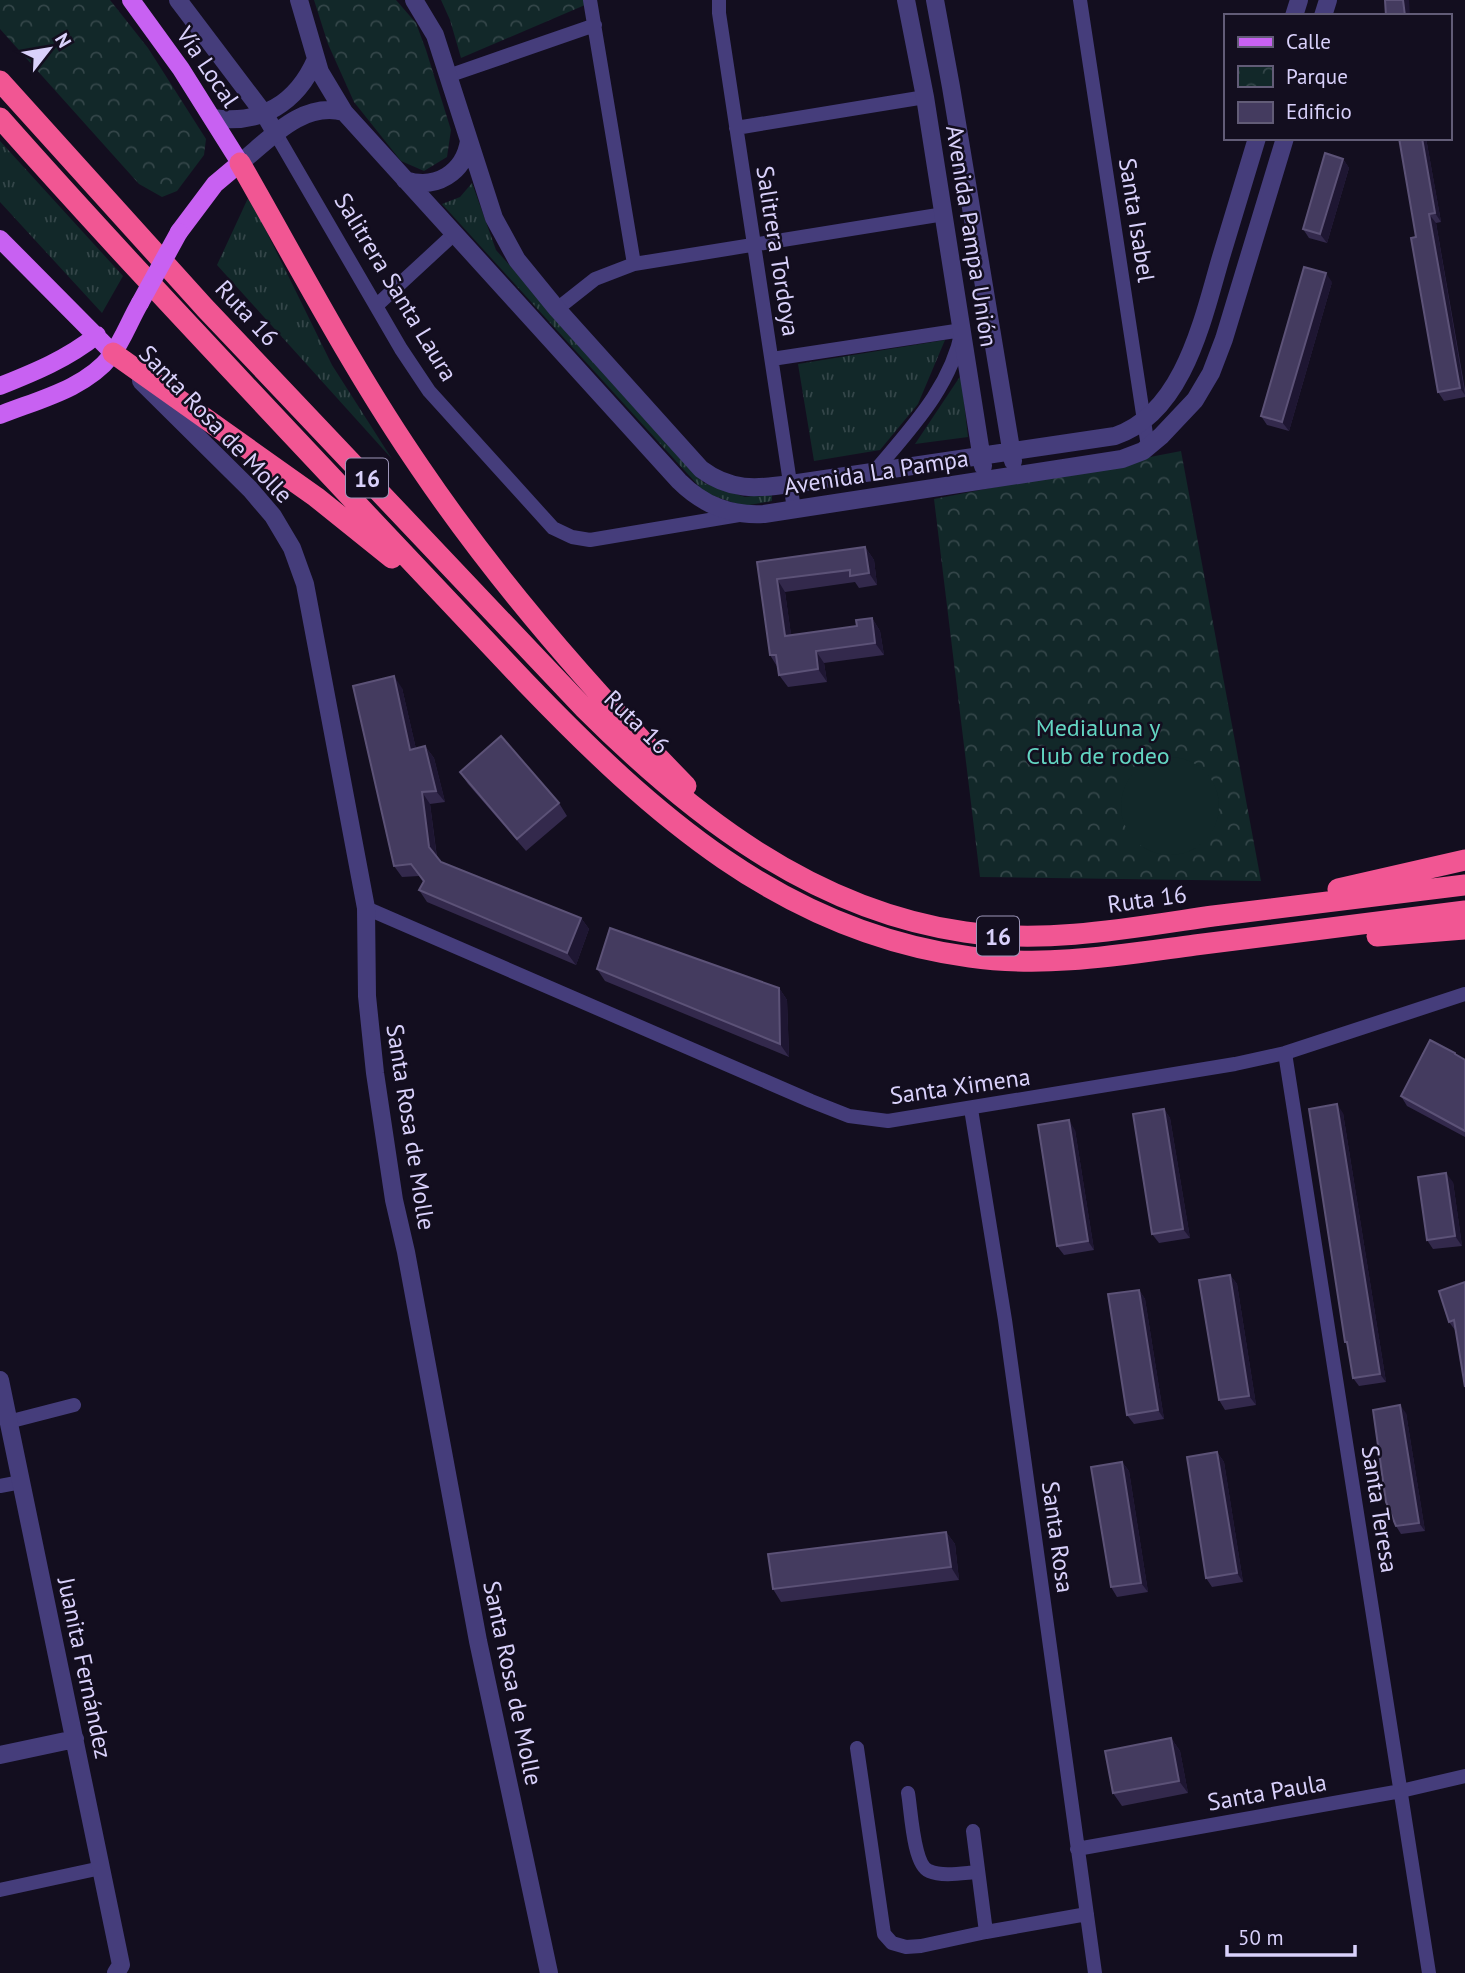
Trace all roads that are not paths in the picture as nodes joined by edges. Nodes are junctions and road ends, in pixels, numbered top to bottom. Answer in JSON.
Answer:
{"nodes":[{"id":1,"x":131,"y":0,"type":"edge"},
{"id":2,"x":178,"y":0,"type":"edge"},
{"id":3,"x":299,"y":0,"type":"edge"},
{"id":4,"x":414,"y":0,"type":"edge"},
{"id":5,"x":590,"y":0,"type":"edge"},
{"id":6,"x":719,"y":0,"type":"edge"},
{"id":7,"x":906,"y":0,"type":"edge"},
{"id":8,"x":935,"y":0,"type":"edge"},
{"id":9,"x":1080,"y":0,"type":"edge"},
{"id":10,"x":595,"y":25,"type":"junction"},
{"id":11,"x":316,"y":58,"type":"junction"},
{"id":12,"x":448,"y":75,"type":"junction"},
{"id":13,"x":0,"y":81,"type":"edge"},
{"id":14,"x":925,"y":97,"type":"junction"},
{"id":15,"x":344,"y":112,"type":"junction"},
{"id":16,"x":265,"y":115,"type":"junction"},
{"id":17,"x":0,"y":118,"type":"edge"},
{"id":18,"x":213,"y":118,"type":"junction"},
{"id":19,"x":736,"y":128,"type":"junction"},
{"id":20,"x":276,"y":134,"type":"junction"},
{"id":21,"x":1256,"y":140,"type":"edge"},
{"id":22,"x":1284,"y":140,"type":"edge"},
{"id":23,"x":470,"y":141,"type":"junction"},
{"id":24,"x":240,"y":163,"type":"junction"},
{"id":25,"x":405,"y":180,"type":"junction"},
{"id":26,"x":944,"y":214,"type":"junction"},
{"id":27,"x":454,"y":234,"type":"junction"},
{"id":28,"x":2,"y":244,"type":"edge"},
{"id":29,"x":754,"y":246,"type":"junction"},
{"id":30,"x":634,"y":264,"type":"junction"},
{"id":31,"x":376,"y":306,"type":"junction"},
{"id":32,"x":557,"y":309,"type":"junction"},
{"id":33,"x":962,"y":330,"type":"junction"},
{"id":34,"x":97,"y":335,"type":"junction"},
{"id":35,"x":113,"y":354,"type":"junction"},
{"id":36,"x":772,"y":359,"type":"junction"},
{"id":37,"x":0,"y":386,"type":"edge"},
{"id":38,"x":0,"y":415,"type":"edge"},
{"id":39,"x":1144,"y":419,"type":"junction"},
{"id":40,"x":1148,"y":447,"type":"junction"},
{"id":41,"x":1011,"y":451,"type":"junction"},
{"id":42,"x":981,"y":456,"type":"junction"},
{"id":43,"x":875,"y":471,"type":"junction"},
{"id":44,"x":1015,"y":475,"type":"junction"},
{"id":45,"x":985,"y":480,"type":"junction"},
{"id":46,"x":791,"y":484,"type":"junction"},
{"id":47,"x":794,"y":509,"type":"junction"},
{"id":48,"x":742,"y":514,"type":"junction"},
{"id":49,"x":486,"y":641,"type":"junction"},
{"id":50,"x":755,"y":853,"type":"junction"},
{"id":51,"x":1465,"y":860,"type":"edge"},
{"id":52,"x":1465,"y":885,"type":"edge"},
{"id":53,"x":366,"y":908,"type":"junction"},
{"id":54,"x":1254,"y":911,"type":"junction"},
{"id":55,"x":1465,"y":911,"type":"edge"},
{"id":56,"x":1465,"y":929,"type":"edge"},
{"id":57,"x":1124,"y":954,"type":"junction"},
{"id":58,"x":1465,"y":994,"type":"edge"},
{"id":59,"x":1285,"y":1053,"type":"junction"},
{"id":60,"x":971,"y":1109,"type":"junction"},
{"id":61,"x":0,"y":1380,"type":"edge"},
{"id":62,"x":74,"y":1405,"type":"dead end"},
{"id":63,"x":8,"y":1422,"type":"junction"},
{"id":64,"x":21,"y":1482,"type":"junction"},
{"id":65,"x":0,"y":1486,"type":"edge"},
{"id":66,"x":75,"y":1739,"type":"junction"},
{"id":67,"x":858,"y":1748,"type":"dead end"},
{"id":68,"x":0,"y":1755,"type":"edge"},
{"id":69,"x":1465,"y":1776,"type":"edge"},
{"id":70,"x":1401,"y":1791,"type":"junction"},
{"id":71,"x":908,"y":1793,"type":"dead end"},
{"id":72,"x":973,"y":1831,"type":"dead end"},
{"id":73,"x":1077,"y":1849,"type":"junction"},
{"id":74,"x":102,"y":1868,"type":"junction"},
{"id":75,"x":978,"y":1872,"type":"junction"},
{"id":76,"x":0,"y":1890,"type":"edge"},
{"id":77,"x":1087,"y":1914,"type":"junction"},
{"id":78,"x":986,"y":1932,"type":"junction"},
{"id":79,"x":120,"y":1970,"type":"edge"},
{"id":80,"x":549,"y":1973,"type":"edge"},
{"id":81,"x":1095,"y":1973,"type":"edge"},
{"id":82,"x":1429,"y":1973,"type":"edge"}],
"edges":[{"from":1,"to":18,"type":"main road","name":"Vía Local"},
{"from":2,"to":16,"type":"street","name":"Salitrera Santa Laura"},
{"from":3,"to":11,"type":"street","name":"Avenida La Pampa"},
{"from":4,"to":12,"type":"street","name":"Avenida La Pampa"},
{"from":5,"to":10,"type":"street"},
{"from":6,"to":19,"type":"street","name":"Salitrera Tordoya"},
{"from":7,"to":14,"type":"street","name":"Avenida Pampa Unión"},
{"from":8,"to":41,"type":"street","name":"Avenida Pampa Unión"},
{"from":9,"to":39,"type":"street","name":"Santa Isabel"},
{"from":10,"to":12,"type":"street"},
{"from":10,"to":30,"type":"street"},
{"from":11,"to":15,"type":"street","name":"Avenida La Pampa"},
{"from":11,"to":16,"type":"street"},
{"from":12,"to":23,"type":"street","name":"Avenida La Pampa"},
{"from":13,"to":50,"type":"highway","name":"Ruta 16","number":"16"},
{"from":14,"to":19,"type":"street"},
{"from":14,"to":26,"type":"street","name":"Avenida Pampa Unión"},
{"from":15,"to":20,"type":"street"},
{"from":15,"to":25,"type":"street","name":"Avenida La Pampa"},
{"from":16,"to":18,"type":"street"},
{"from":16,"to":20,"type":"street","name":"Salitrera Santa Laura"},
{"from":17,"to":49,"type":"highway","name":"Ruta 16","number":"16"},
{"from":18,"to":24,"type":"main road","name":"Vía Local"},
{"from":19,"to":29,"type":"street","name":"Salitrera Tordoya"},
{"from":20,"to":24,"type":"street"},
{"from":20,"to":31,"type":"street","name":"Salitrera Santa Laura"},
{"from":21,"to":39,"type":"street","name":"Avenida La Pampa"},
{"from":22,"to":40,"type":"street","name":"Avenida La Pampa"},
{"from":23,"to":25,"type":"street"},
{"from":23,"to":32,"type":"street","name":"Avenida La Pampa"},
{"from":24,"to":35,"type":"main road","bridge":true},
{"from":24,"to":50,"type":"highway"},
{"from":25,"to":27,"type":"street","name":"Avenida La Pampa"},
{"from":26,"to":29,"type":"street"},
{"from":26,"to":33,"type":"street","name":"Avenida Pampa Unión"},
{"from":27,"to":31,"type":"street"},
{"from":27,"to":48,"type":"street","name":"Avenida La Pampa"},
{"from":28,"to":34,"type":"main road"},
{"from":29,"to":30,"type":"street"},
{"from":29,"to":36,"type":"street","name":"Salitrera Tordoya"},
{"from":30,"to":32,"type":"street"},
{"from":31,"to":48,"type":"street","name":"Salitrera Santa Laura"},
{"from":32,"to":46,"type":"street","name":"Avenida La Pampa"},
{"from":33,"to":36,"type":"street"},
{"from":33,"to":42,"type":"street","name":"Avenida Pampa Unión"},
{"from":33,"to":43,"type":"street"},
{"from":34,"to":35,"type":"main road"},
{"from":34,"to":37,"type":"main road"},
{"from":35,"to":38,"type":"main road"},
{"from":35,"to":49,"type":"highway"},
{"from":35,"to":53,"type":"street","name":"Santa Rosa de Molle"},
{"from":36,"to":46,"type":"street","name":"Salitrera Tordoya"},
{"from":39,"to":40,"type":"street","name":"Santa Isabel"},
{"from":39,"to":41,"type":"street","name":"Avenida La Pampa"},
{"from":40,"to":44,"type":"street","name":"Avenida La Pampa"},
{"from":41,"to":42,"type":"street","name":"Avenida La Pampa"},
{"from":41,"to":44,"type":"street","name":"Avenida Pampa Unión"},
{"from":42,"to":43,"type":"street","name":"Avenida La Pampa"},
{"from":42,"to":45,"type":"street","name":"Avenida Pampa Unión"},
{"from":43,"to":46,"type":"street","name":"Avenida La Pampa"},
{"from":44,"to":45,"type":"street","name":"Avenida La Pampa"},
{"from":45,"to":47,"type":"street","name":"Avenida La Pampa"},
{"from":46,"to":47,"type":"street","name":"Salitrera Tordoya"},
{"from":47,"to":48,"type":"street","name":"Avenida La Pampa"},
{"from":49,"to":57,"type":"highway","name":"Ruta 16","number":"16"},
{"from":50,"to":54,"type":"highway","name":"Ruta 16","number":"16"},
{"from":51,"to":54,"type":"highway"},
{"from":52,"to":54,"type":"highway","name":"Ruta 16","number":"16"},
{"from":53,"to":60,"type":"street","name":"Santa Ximena"},
{"from":53,"to":80,"type":"street","name":"Santa Rosa de Molle"},
{"from":55,"to":57,"type":"highway","name":"Ruta 16","number":"16"},
{"from":56,"to":57,"type":"highway"},
{"from":58,"to":59,"type":"street","name":"Santa Ximena"},
{"from":59,"to":60,"type":"street","name":"Santa Ximena"},
{"from":59,"to":70,"type":"street","name":"Santa Teresa"},
{"from":60,"to":73,"type":"street","name":"Santa Rosa"},
{"from":61,"to":63,"type":"street","name":"Juanita Fernández"},
{"from":62,"to":63,"type":"street"},
{"from":63,"to":64,"type":"street","name":"Juanita Fernández"},
{"from":64,"to":65,"type":"street"},
{"from":64,"to":66,"type":"street","name":"Juanita Fernández"},
{"from":66,"to":68,"type":"street"},
{"from":66,"to":74,"type":"street","name":"Juanita Fernández"},
{"from":67,"to":78,"type":"street"},
{"from":69,"to":70,"type":"street","name":"Santa Paula"},
{"from":70,"to":73,"type":"street","name":"Santa Paula"},
{"from":70,"to":82,"type":"street","name":"Santa Teresa"},
{"from":71,"to":75,"type":"street"},
{"from":72,"to":75,"type":"street"},
{"from":73,"to":77,"type":"street","name":"Santa Rosa"},
{"from":74,"to":76,"type":"street"},
{"from":74,"to":79,"type":"street","name":"Juanita Fernández"},
{"from":75,"to":78,"type":"street"},
{"from":77,"to":78,"type":"street"},
{"from":77,"to":81,"type":"street","name":"Santa Rosa"}]}
